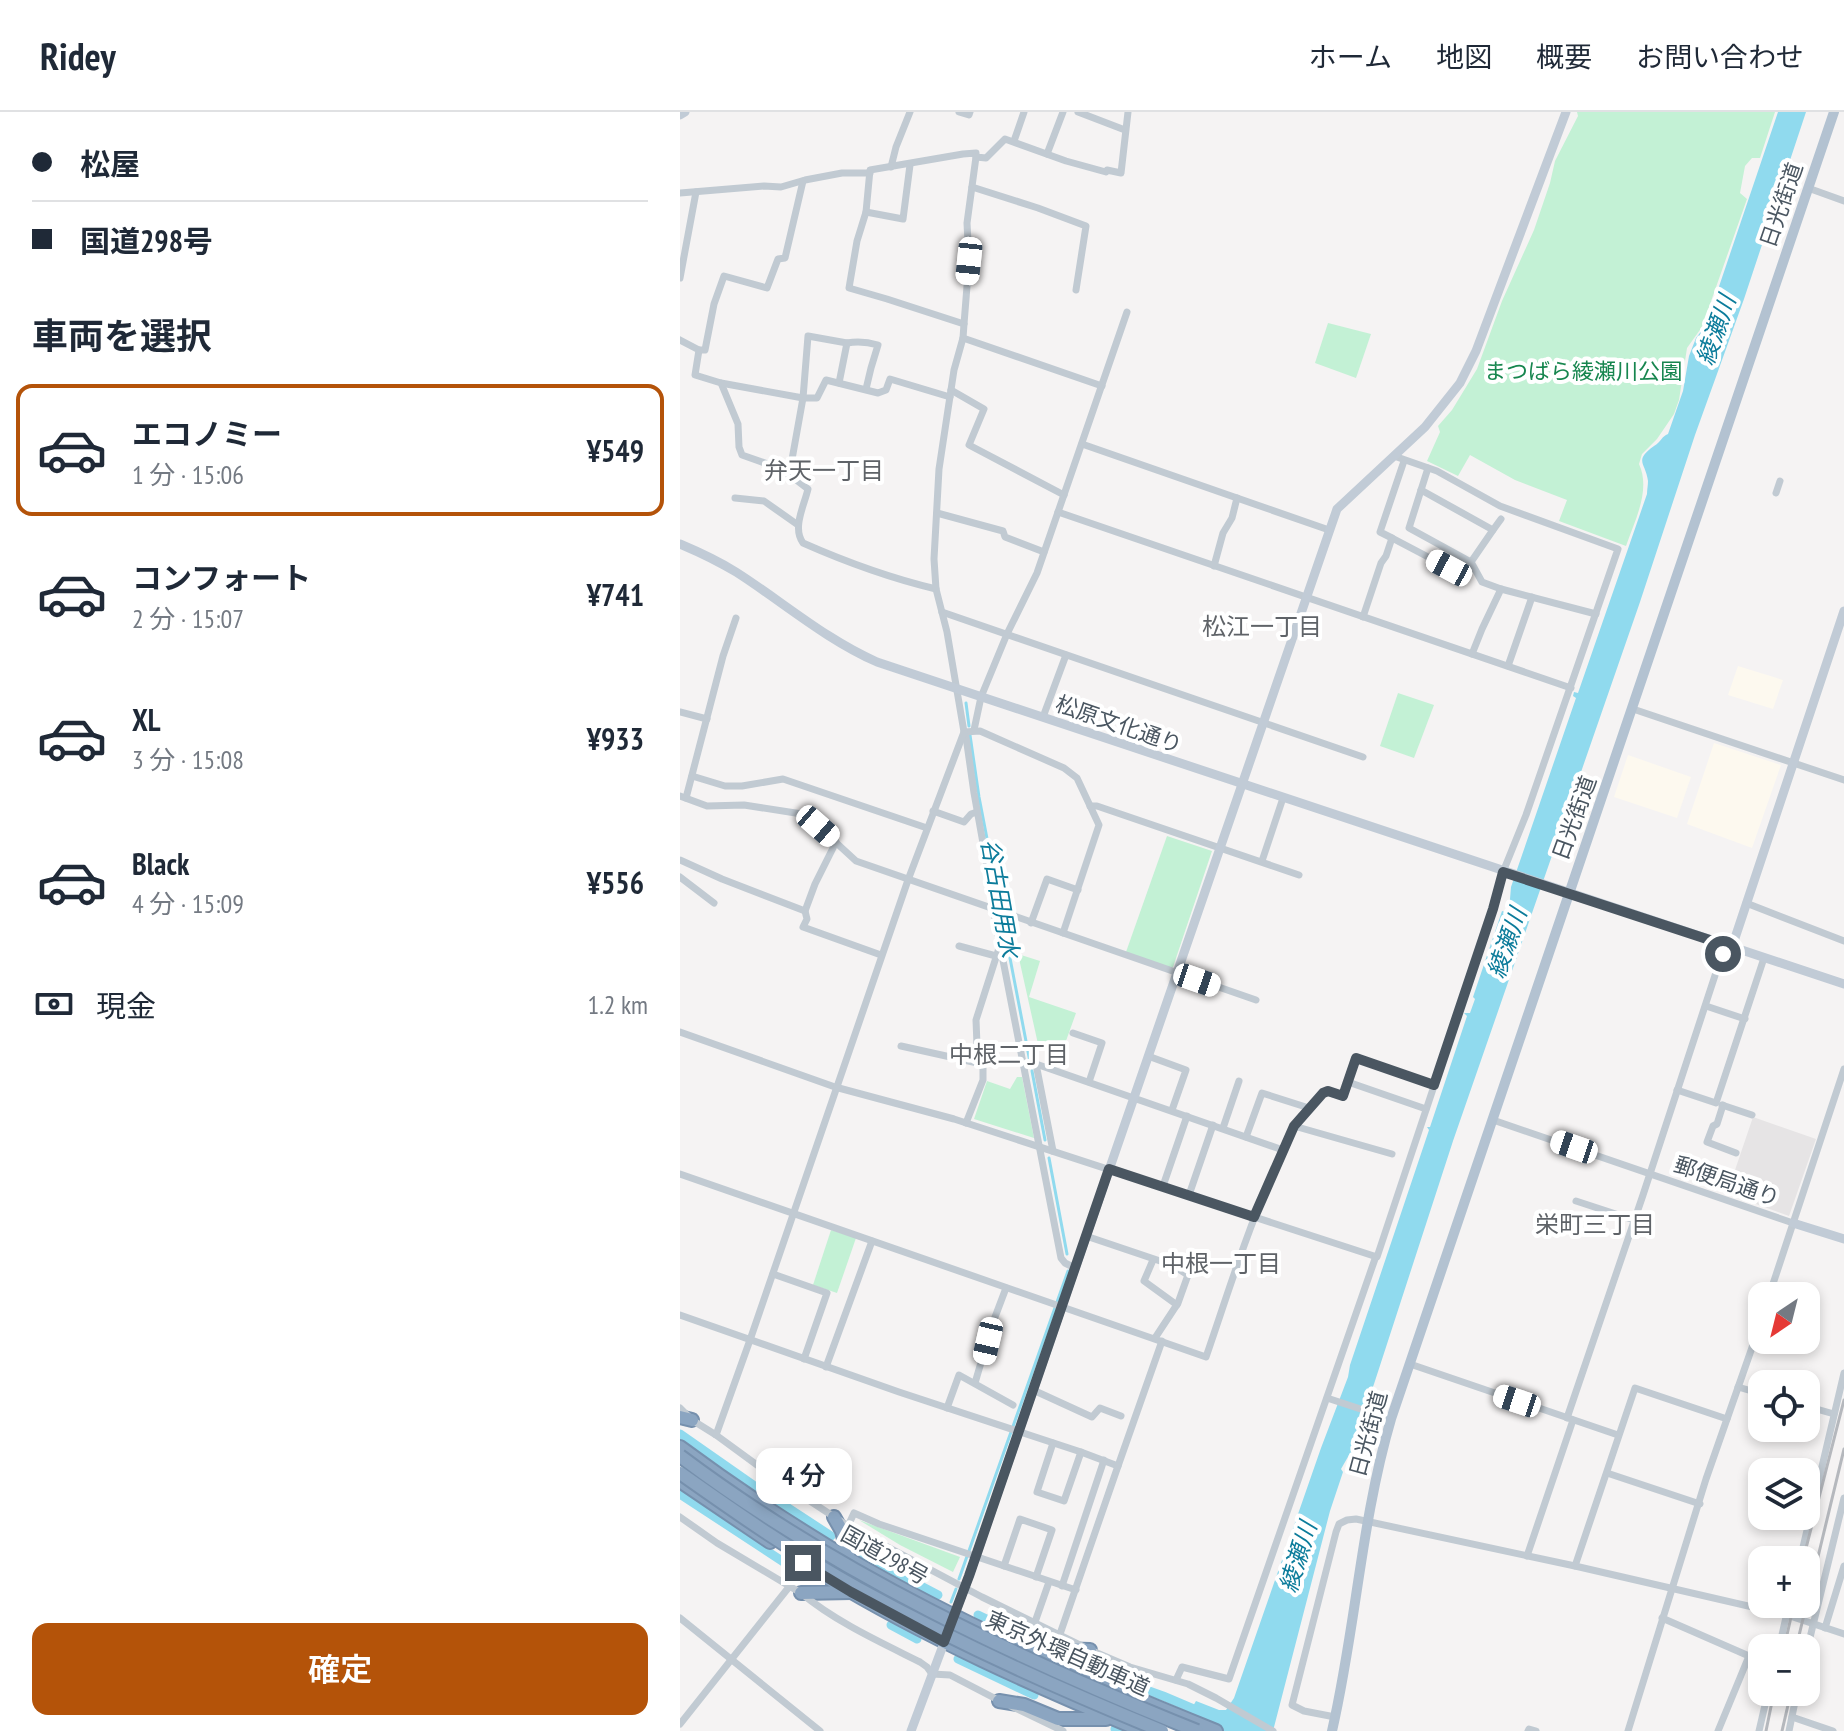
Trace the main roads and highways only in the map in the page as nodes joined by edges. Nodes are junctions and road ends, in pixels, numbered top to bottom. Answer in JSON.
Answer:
{"nodes":[{"id":1,"x":1834,"y":112,"type":"edge"},
{"id":2,"x":680,"y":1447,"type":"edge"},
{"id":3,"x":680,"y":1456,"type":"edge"},
{"id":4,"x":680,"y":1473,"type":"edge"},
{"id":5,"x":680,"y":1481,"type":"edge"},
{"id":6,"x":834,"y":1517,"type":"road end"},
{"id":7,"x":849,"y":1559,"type":"junction"},
{"id":8,"x":795,"y":1590,"type":"road end"},
{"id":9,"x":851,"y":1592,"type":"junction"},
{"id":10,"x":1020,"y":1648,"type":"junction"},
{"id":11,"x":1090,"y":1650,"type":"road end"},
{"id":12,"x":999,"y":1701,"type":"road end"},
{"id":13,"x":1113,"y":1718,"type":"junction"},
{"id":14,"x":1334,"y":1730,"type":"edge"},
{"id":15,"x":1143,"y":1731,"type":"edge"},
{"id":16,"x":1162,"y":1731,"type":"edge"},
{"id":17,"x":1197,"y":1731,"type":"edge"},
{"id":18,"x":1216,"y":1731,"type":"edge"}],
"edges":[{"from":1,"to":14,"type":"main road","name":"日光街道"},
{"from":2,"to":7,"type":"highway","name":"国道298号"},
{"from":3,"to":17,"type":"highway","name":"東京外環自動車道","bridge":true},
{"from":4,"to":16,"type":"highway","name":"東京外環自動車道","bridge":true},
{"from":5,"to":9,"type":"highway"},
{"from":6,"to":7,"type":"highway"},
{"from":7,"to":10,"type":"highway","name":"国道298号"},
{"from":8,"to":9,"type":"highway"},
{"from":9,"to":13,"type":"highway"},
{"from":10,"to":11,"type":"highway"},
{"from":10,"to":18,"type":"highway","name":"国道298号"},
{"from":12,"to":13,"type":"highway"},
{"from":13,"to":15,"type":"highway"}]}
